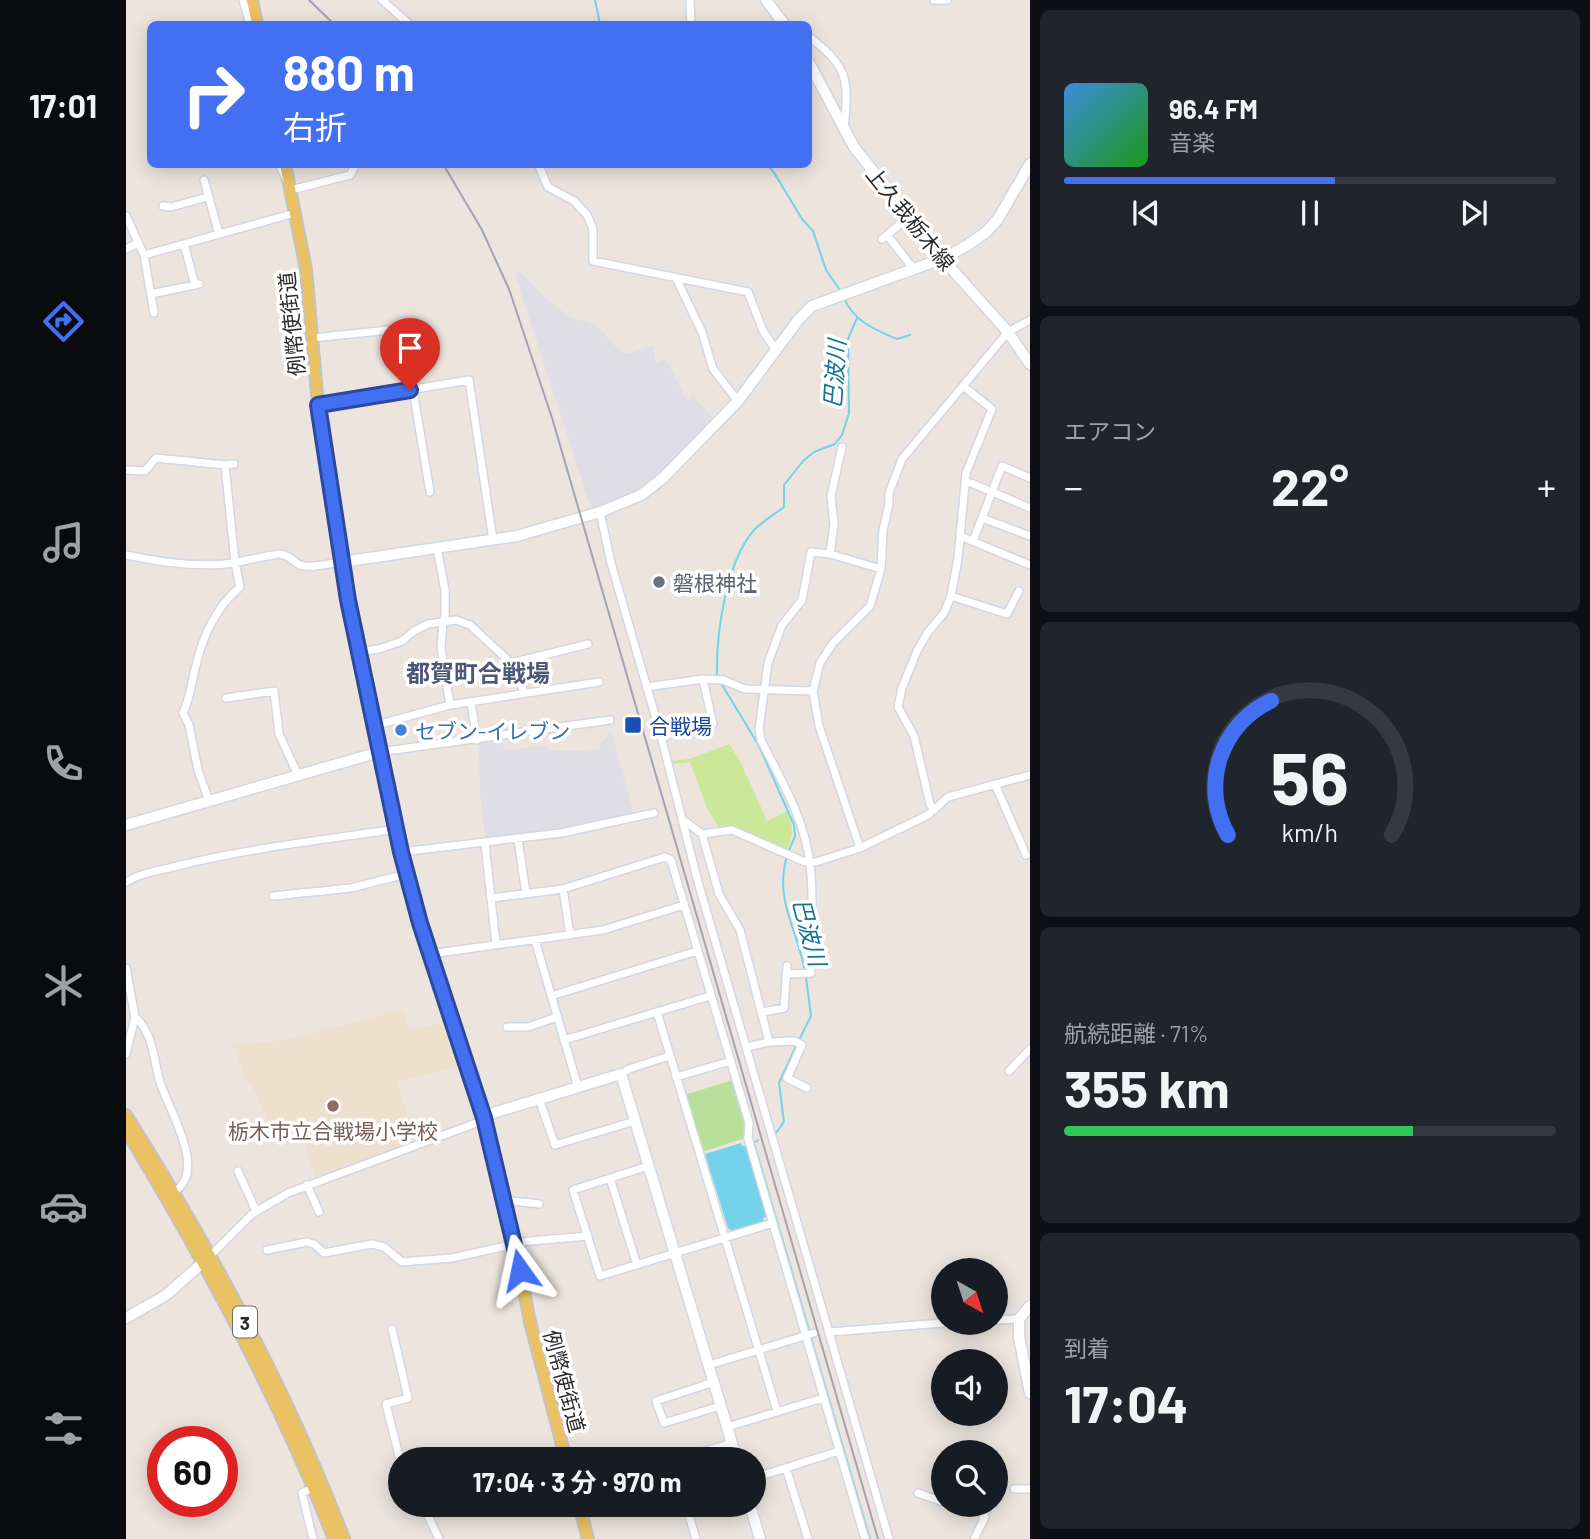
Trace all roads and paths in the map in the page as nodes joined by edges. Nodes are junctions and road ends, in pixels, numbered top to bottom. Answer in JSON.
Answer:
{"nodes":[{"id":1,"x":243,"y":0,"type":"edge"},
{"id":2,"x":252,"y":0,"type":"edge"},
{"id":3,"x":382,"y":0,"type":"edge"},
{"id":4,"x":690,"y":0,"type":"edge"},
{"id":5,"x":766,"y":0,"type":"edge"},
{"id":6,"x":934,"y":0,"type":"edge"},
{"id":7,"x":947,"y":0,"type":"edge"},
{"id":8,"x":249,"y":21,"type":"edge"},
{"id":9,"x":256,"y":21,"type":"edge"},
{"id":10,"x":406,"y":21,"type":"edge"},
{"id":11,"x":691,"y":21,"type":"edge"},
{"id":12,"x":782,"y":21,"type":"edge"},
{"id":13,"x":812,"y":39,"type":"edge"},
{"id":14,"x":812,"y":69,"type":"edge"},
{"id":15,"x":844,"y":130,"type":"junction"},
{"id":16,"x":1030,"y":164,"type":"edge"},
{"id":17,"x":281,"y":168,"type":"edge"},
{"id":18,"x":286,"y":168,"type":"edge"},
{"id":19,"x":354,"y":168,"type":"edge"},
{"id":20,"x":540,"y":168,"type":"edge"},
{"id":21,"x":204,"y":180,"type":"dead end"},
{"id":22,"x":291,"y":190,"type":"junction"},
{"id":23,"x":207,"y":197,"type":"junction"},
{"id":24,"x":163,"y":206,"type":"dead end"},
{"id":25,"x":295,"y":213,"type":"junction"},
{"id":26,"x":126,"y":216,"type":"edge"},
{"id":27,"x":910,"y":216,"type":"junction"},
{"id":28,"x":219,"y":234,"type":"junction"},
{"id":29,"x":138,"y":243,"type":"junction"},
{"id":30,"x":184,"y":244,"type":"junction"},
{"id":31,"x":126,"y":250,"type":"edge"},
{"id":32,"x":144,"y":256,"type":"junction"},
{"id":33,"x":944,"y":258,"type":"junction"},
{"id":34,"x":913,"y":268,"type":"junction"},
{"id":35,"x":676,"y":278,"type":"junction"},
{"id":36,"x":151,"y":293,"type":"junction"},
{"id":37,"x":153,"y":313,"type":"dead end"},
{"id":38,"x":1030,"y":320,"type":"edge"},
{"id":39,"x":1008,"y":332,"type":"junction"},
{"id":40,"x":312,"y":338,"type":"junction"},
{"id":41,"x":776,"y":350,"type":"junction"},
{"id":42,"x":1030,"y":364,"type":"edge"},
{"id":43,"x":964,"y":387,"type":"junction"},
{"id":44,"x":411,"y":390,"type":"junction"},
{"id":45,"x":738,"y":401,"type":"junction"},
{"id":46,"x":318,"y":405,"type":"junction"},
{"id":47,"x":842,"y":447,"type":"dead end"},
{"id":48,"x":126,"y":470,"type":"edge"},
{"id":49,"x":1030,"y":478,"type":"edge"},
{"id":50,"x":965,"y":483,"type":"junction"},
{"id":51,"x":430,"y":492,"type":"dead end"},
{"id":52,"x":992,"y":492,"type":"junction"},
{"id":53,"x":1030,"y":508,"type":"edge"},
{"id":54,"x":600,"y":512,"type":"junction"},
{"id":55,"x":982,"y":518,"type":"junction"},
{"id":56,"x":960,"y":536,"type":"junction"},
{"id":57,"x":1030,"y":536,"type":"edge"},
{"id":58,"x":493,"y":540,"type":"junction"},
{"id":59,"x":973,"y":541,"type":"junction"},
{"id":60,"x":437,"y":548,"type":"junction"},
{"id":61,"x":830,"y":554,"type":"junction"},
{"id":62,"x":126,"y":555,"type":"edge"},
{"id":63,"x":235,"y":562,"type":"junction"},
{"id":64,"x":342,"y":562,"type":"junction"},
{"id":65,"x":1030,"y":565,"type":"edge"},
{"id":66,"x":881,"y":569,"type":"junction"},
{"id":67,"x":1019,"y":591,"type":"dead end"},
{"id":68,"x":951,"y":596,"type":"junction"},
{"id":69,"x":443,"y":621,"type":"junction"},
{"id":70,"x":588,"y":643,"type":"dead end"},
{"id":71,"x":359,"y":652,"type":"junction"},
{"id":72,"x":511,"y":663,"type":"junction"},
{"id":73,"x":703,"y":679,"type":"junction"},
{"id":74,"x":599,"y":682,"type":"dead end"},
{"id":75,"x":646,"y":687,"type":"junction"},
{"id":76,"x":764,"y":690,"type":"junction"},
{"id":77,"x":813,"y":691,"type":"junction"},
{"id":78,"x":524,"y":692,"type":"junction"},
{"id":79,"x":226,"y":698,"type":"dead end"},
{"id":80,"x":471,"y":702,"type":"junction"},
{"id":81,"x":450,"y":705,"type":"junction"},
{"id":82,"x":610,"y":720,"type":"dead end"},
{"id":83,"x":373,"y":726,"type":"junction"},
{"id":84,"x":662,"y":736,"type":"junction"},
{"id":85,"x":477,"y":740,"type":"junction"},
{"id":86,"x":379,"y":752,"type":"junction"},
{"id":87,"x":298,"y":775,"type":"junction"},
{"id":88,"x":1030,"y":775,"type":"edge"},
{"id":89,"x":995,"y":784,"type":"junction"},
{"id":90,"x":209,"y":801,"type":"junction"},
{"id":91,"x":934,"y":810,"type":"junction"},
{"id":92,"x":654,"y":813,"type":"dead end"},
{"id":93,"x":682,"y":818,"type":"junction"},
{"id":94,"x":126,"y":825,"type":"edge"},
{"id":95,"x":396,"y":829,"type":"junction"},
{"id":96,"x":702,"y":834,"type":"junction"},
{"id":97,"x":518,"y":839,"type":"junction"},
{"id":98,"x":485,"y":844,"type":"junction"},
{"id":99,"x":860,"y":848,"type":"junction"},
{"id":100,"x":401,"y":852,"type":"junction"},
{"id":101,"x":1026,"y":855,"type":"dead end"},
{"id":102,"x":810,"y":863,"type":"junction"},
{"id":103,"x":406,"y":874,"type":"junction"},
{"id":104,"x":126,"y":882,"type":"edge"},
{"id":105,"x":563,"y":889,"type":"junction"},
{"id":106,"x":526,"y":894,"type":"junction"},
{"id":107,"x":273,"y":896,"type":"dead end"},
{"id":108,"x":491,"y":898,"type":"junction"},
{"id":109,"x":684,"y":905,"type":"junction"},
{"id":110,"x":570,"y":935,"type":"junction"},
{"id":111,"x":535,"y":940,"type":"junction"},
{"id":112,"x":496,"y":944,"type":"junction"},
{"id":113,"x":697,"y":951,"type":"junction"},
{"id":114,"x":430,"y":954,"type":"junction"},
{"id":115,"x":126,"y":968,"type":"edge"},
{"id":116,"x":551,"y":996,"type":"junction"},
{"id":117,"x":710,"y":996,"type":"junction"},
{"id":118,"x":657,"y":1012,"type":"junction"},
{"id":119,"x":763,"y":1012,"type":"junction"},
{"id":120,"x":135,"y":1017,"type":"junction"},
{"id":121,"x":557,"y":1017,"type":"junction"},
{"id":122,"x":507,"y":1027,"type":"dead end"},
{"id":123,"x":564,"y":1040,"type":"junction"},
{"id":124,"x":769,"y":1042,"type":"junction"},
{"id":125,"x":746,"y":1047,"type":"junction"},
{"id":126,"x":1030,"y":1049,"type":"edge"},
{"id":127,"x":126,"y":1054,"type":"edge"},
{"id":128,"x":669,"y":1056,"type":"junction"},
{"id":129,"x":731,"y":1061,"type":"junction"},
{"id":130,"x":1009,"y":1071,"type":"dead end"},
{"id":131,"x":621,"y":1074,"type":"junction"},
{"id":132,"x":676,"y":1077,"type":"junction"},
{"id":133,"x":578,"y":1087,"type":"junction"},
{"id":134,"x":807,"y":1088,"type":"dead end"},
{"id":135,"x":539,"y":1099,"type":"junction"},
{"id":136,"x":126,"y":1115,"type":"edge"},
{"id":137,"x":484,"y":1118,"type":"junction"},
{"id":138,"x":635,"y":1121,"type":"junction"},
{"id":139,"x":126,"y":1130,"type":"edge"},
{"id":140,"x":648,"y":1166,"type":"junction"},
{"id":141,"x":237,"y":1171,"type":"dead end"},
{"id":142,"x":610,"y":1178,"type":"junction"},
{"id":143,"x":307,"y":1185,"type":"junction"},
{"id":144,"x":174,"y":1192,"type":"junction"},
{"id":145,"x":504,"y":1200,"type":"junction"},
{"id":146,"x":539,"y":1203,"type":"dead end"},
{"id":147,"x":256,"y":1211,"type":"junction"},
{"id":148,"x":319,"y":1212,"type":"dead end"},
{"id":149,"x":773,"y":1223,"type":"junction"},
{"id":150,"x":588,"y":1236,"type":"junction"},
{"id":151,"x":725,"y":1238,"type":"junction"},
{"id":152,"x":515,"y":1245,"type":"junction"},
{"id":153,"x":267,"y":1250,"type":"dead end"},
{"id":154,"x":675,"y":1253,"type":"junction"},
{"id":155,"x":207,"y":1260,"type":"junction"},
{"id":156,"x":637,"y":1265,"type":"junction"},
{"id":157,"x":1030,"y":1306,"type":"edge"},
{"id":158,"x":126,"y":1318,"type":"edge"},
{"id":159,"x":1008,"y":1320,"type":"edge"},
{"id":160,"x":1019,"y":1320,"type":"junction"},
{"id":161,"x":931,"y":1324,"type":"edge"},
{"id":162,"x":392,"y":1329,"type":"dead end"},
{"id":163,"x":829,"y":1332,"type":"junction"},
{"id":164,"x":810,"y":1334,"type":"junction"},
{"id":165,"x":759,"y":1349,"type":"junction"},
{"id":166,"x":709,"y":1365,"type":"junction"},
{"id":167,"x":714,"y":1382,"type":"junction"},
{"id":168,"x":1030,"y":1393,"type":"edge"},
{"id":169,"x":823,"y":1398,"type":"junction"},
{"id":170,"x":720,"y":1406,"type":"junction"},
{"id":171,"x":777,"y":1411,"type":"junction"},
{"id":172,"x":727,"y":1427,"type":"junction"},
{"id":173,"x":732,"y":1443,"type":"junction"},
{"id":174,"x":397,"y":1447,"type":"edge"},
{"id":175,"x":563,"y":1447,"type":"edge"},
{"id":176,"x":719,"y":1447,"type":"edge"},
{"id":177,"x":733,"y":1447,"type":"edge"},
{"id":178,"x":839,"y":1451,"type":"junction"},
{"id":179,"x":786,"y":1468,"type":"junction"},
{"id":180,"x":766,"y":1474,"type":"edge"},
{"id":181,"x":318,"y":1486,"type":"junction"},
{"id":182,"x":1014,"y":1489,"type":"dead end"},
{"id":183,"x":1030,"y":1489,"type":"edge"},
{"id":184,"x":918,"y":1493,"type":"dead end"},
{"id":185,"x":931,"y":1498,"type":"edge"},
{"id":186,"x":429,"y":1517,"type":"edge"},
{"id":187,"x":582,"y":1517,"type":"edge"},
{"id":188,"x":690,"y":1517,"type":"edge"},
{"id":189,"x":754,"y":1517,"type":"edge"},
{"id":190,"x":985,"y":1517,"type":"edge"},
{"id":191,"x":313,"y":1539,"type":"edge"},
{"id":192,"x":334,"y":1539,"type":"edge"},
{"id":193,"x":344,"y":1539,"type":"edge"},
{"id":194,"x":439,"y":1539,"type":"edge"},
{"id":195,"x":588,"y":1539,"type":"edge"},
{"id":196,"x":696,"y":1539,"type":"edge"},
{"id":197,"x":760,"y":1539,"type":"edge"},
{"id":198,"x":808,"y":1539,"type":"edge"},
{"id":199,"x":865,"y":1539,"type":"edge"},
{"id":200,"x":889,"y":1539,"type":"edge"},
{"id":201,"x":974,"y":1539,"type":"edge"}],
"edges":[{"from":1,"to":8,"type":"street"},
{"from":2,"to":9,"type":"main road"},
{"from":3,"to":10,"type":"street"},
{"from":4,"to":11,"type":"street"},
{"from":5,"to":12,"type":"street"},
{"from":6,"to":7,"type":"street"},
{"from":13,"to":15,"type":"street"},
{"from":14,"to":15,"type":"street","name":"上久我栃木線"},
{"from":15,"to":27,"type":"street","name":"上久我栃木線"},
{"from":16,"to":33,"type":"street"},
{"from":17,"to":22,"type":"street"},
{"from":18,"to":22,"type":"main road","name":"例幣使街道"},
{"from":19,"to":22,"type":"street"},
{"from":20,"to":35,"type":"street"},
{"from":21,"to":23,"type":"street"},
{"from":22,"to":25,"type":"main road","name":"例幣使街道"},
{"from":23,"to":24,"type":"street"},
{"from":23,"to":28,"type":"street"},
{"from":25,"to":28,"type":"street"},
{"from":25,"to":40,"type":"main road","name":"例幣使街道"},
{"from":26,"to":29,"type":"street"},
{"from":27,"to":33,"type":"street","name":"上久我栃木線"},
{"from":27,"to":34,"type":"street"},
{"from":28,"to":30,"type":"street"},
{"from":29,"to":31,"type":"street"},
{"from":29,"to":32,"type":"street"},
{"from":30,"to":32,"type":"street"},
{"from":30,"to":36,"type":"street"},
{"from":32,"to":36,"type":"street"},
{"from":33,"to":34,"type":"street"},
{"from":33,"to":39,"type":"street","name":"上久我栃木線"},
{"from":34,"to":41,"type":"street"},
{"from":35,"to":41,"type":"street"},
{"from":35,"to":45,"type":"street"},
{"from":36,"to":37,"type":"street"},
{"from":38,"to":39,"type":"street"},
{"from":39,"to":42,"type":"street","name":"上久我栃木線"},
{"from":39,"to":43,"type":"street"},
{"from":40,"to":44,"type":"street"},
{"from":40,"to":46,"type":"main road","name":"例幣使街道"},
{"from":41,"to":45,"type":"street"},
{"from":43,"to":50,"type":"street"},
{"from":43,"to":66,"type":"street"},
{"from":44,"to":46,"type":"street"},
{"from":44,"to":51,"type":"street"},
{"from":44,"to":58,"type":"street"},
{"from":45,"to":54,"type":"street"},
{"from":46,"to":64,"type":"main road","name":"例幣使街道"},
{"from":47,"to":61,"type":"street"},
{"from":48,"to":63,"type":"street"},
{"from":49,"to":52,"type":"street"},
{"from":50,"to":52,"type":"street"},
{"from":50,"to":56,"type":"street"},
{"from":52,"to":53,"type":"street"},
{"from":52,"to":55,"type":"street"},
{"from":54,"to":58,"type":"street"},
{"from":54,"to":75,"type":"street"},
{"from":55,"to":57,"type":"street"},
{"from":55,"to":59,"type":"street"},
{"from":56,"to":59,"type":"street"},
{"from":56,"to":68,"type":"street"},
{"from":58,"to":60,"type":"street"},
{"from":59,"to":65,"type":"street"},
{"from":60,"to":64,"type":"street"},
{"from":60,"to":69,"type":"street"},
{"from":61,"to":66,"type":"street"},
{"from":61,"to":76,"type":"street"},
{"from":62,"to":63,"type":"street"},
{"from":63,"to":64,"type":"street"},
{"from":63,"to":90,"type":"street"},
{"from":64,"to":71,"type":"main road","name":"例幣使街道"},
{"from":66,"to":77,"type":"street"},
{"from":67,"to":68,"type":"street"},
{"from":68,"to":91,"type":"street"},
{"from":69,"to":71,"type":"street"},
{"from":69,"to":72,"type":"street"},
{"from":69,"to":81,"type":"street"},
{"from":70,"to":72,"type":"street"},
{"from":71,"to":83,"type":"main road","name":"例幣使街道"},
{"from":72,"to":78,"type":"street"},
{"from":73,"to":75,"type":"street"},
{"from":73,"to":76,"type":"street"},
{"from":73,"to":84,"type":"street"},
{"from":74,"to":78,"type":"street"},
{"from":75,"to":84,"type":"street"},
{"from":76,"to":77,"type":"street"},
{"from":76,"to":102,"type":"street"},
{"from":77,"to":99,"type":"street"},
{"from":78,"to":80,"type":"street"},
{"from":79,"to":87,"type":"street"},
{"from":80,"to":81,"type":"street"},
{"from":80,"to":85,"type":"street"},
{"from":81,"to":83,"type":"street"},
{"from":82,"to":85,"type":"street"},
{"from":83,"to":86,"type":"main road","name":"例幣使街道"},
{"from":84,"to":93,"type":"street"},
{"from":85,"to":86,"type":"street"},
{"from":86,"to":87,"type":"street"},
{"from":86,"to":95,"type":"main road","name":"例幣使街道"},
{"from":87,"to":90,"type":"street"},
{"from":88,"to":89,"type":"street"},
{"from":89,"to":91,"type":"street"},
{"from":89,"to":101,"type":"street"},
{"from":90,"to":94,"type":"street"},
{"from":91,"to":99,"type":"street"},
{"from":92,"to":97,"type":"street"},
{"from":93,"to":96,"type":"street"},
{"from":93,"to":125,"type":"street"},
{"from":95,"to":100,"type":"main road","name":"例幣使街道"},
{"from":95,"to":104,"type":"street"},
{"from":96,"to":102,"type":"street"},
{"from":96,"to":119,"type":"street"},
{"from":97,"to":98,"type":"street"},
{"from":97,"to":106,"type":"street"},
{"from":98,"to":100,"type":"street"},
{"from":98,"to":108,"type":"street"},
{"from":99,"to":102,"type":"street"},
{"from":100,"to":103,"type":"main road","name":"例幣使街道"},
{"from":102,"to":119,"type":"street"},
{"from":103,"to":107,"type":"street"},
{"from":103,"to":114,"type":"main road","name":"例幣使街道"},
{"from":105,"to":106,"type":"street"},
{"from":105,"to":109,"type":"street"},
{"from":105,"to":110,"type":"street"},
{"from":106,"to":108,"type":"street"},
{"from":108,"to":112,"type":"street"},
{"from":109,"to":110,"type":"street"},
{"from":109,"to":113,"type":"street"},
{"from":110,"to":111,"type":"street"},
{"from":111,"to":112,"type":"street"},
{"from":111,"to":116,"type":"street"},
{"from":112,"to":114,"type":"street"},
{"from":113,"to":116,"type":"street"},
{"from":113,"to":117,"type":"street"},
{"from":114,"to":137,"type":"main road","name":"例幣使街道"},
{"from":115,"to":120,"type":"street"},
{"from":116,"to":121,"type":"street"},
{"from":117,"to":118,"type":"street"},
{"from":117,"to":129,"type":"street"},
{"from":118,"to":123,"type":"street"},
{"from":118,"to":128,"type":"street"},
{"from":119,"to":124,"type":"street"},
{"from":120,"to":127,"type":"street"},
{"from":120,"to":144,"type":"street"},
{"from":121,"to":122,"type":"street"},
{"from":121,"to":123,"type":"street"},
{"from":123,"to":133,"type":"street"},
{"from":124,"to":125,"type":"street"},
{"from":124,"to":134,"type":"street"},
{"from":125,"to":163,"type":"street"},
{"from":126,"to":130,"type":"street"},
{"from":128,"to":131,"type":"street"},
{"from":128,"to":132,"type":"street"},
{"from":129,"to":132,"type":"street"},
{"from":129,"to":149,"type":"street"},
{"from":131,"to":133,"type":"street"},
{"from":131,"to":138,"type":"street"},
{"from":132,"to":151,"type":"street"},
{"from":133,"to":135,"type":"street"},
{"from":135,"to":137,"type":"street"},
{"from":135,"to":138,"type":"street"},
{"from":136,"to":144,"type":"main road","number":"3"},
{"from":137,"to":143,"type":"street"},
{"from":137,"to":145,"type":"main road","name":"例幣使街道"},
{"from":138,"to":140,"type":"street"},
{"from":139,"to":155,"type":"main road","number":"3"},
{"from":140,"to":142,"type":"street"},
{"from":140,"to":154,"type":"street"},
{"from":141,"to":147,"type":"street"},
{"from":142,"to":150,"type":"street"},
{"from":142,"to":156,"type":"street"},
{"from":143,"to":147,"type":"street"},
{"from":143,"to":148,"type":"street"},
{"from":144,"to":155,"type":"main road","number":"3"},
{"from":145,"to":146,"type":"street"},
{"from":145,"to":152,"type":"main road","name":"例幣使街道"},
{"from":147,"to":155,"type":"street"},
{"from":149,"to":151,"type":"street"},
{"from":149,"to":164,"type":"street"},
{"from":150,"to":152,"type":"street"},
{"from":150,"to":156,"type":"street"},
{"from":151,"to":154,"type":"street"},
{"from":151,"to":165,"type":"street"},
{"from":152,"to":153,"type":"street"},
{"from":152,"to":175,"type":"main road","name":"例幣使街道"},
{"from":154,"to":156,"type":"street"},
{"from":154,"to":166,"type":"street"},
{"from":155,"to":158,"type":"street"},
{"from":155,"to":181,"type":"main road","number":"3"},
{"from":157,"to":160,"type":"street"},
{"from":159,"to":160,"type":"street"},
{"from":160,"to":168,"type":"street"},
{"from":161,"to":163,"type":"street"},
{"from":162,"to":174,"type":"street"},
{"from":163,"to":200,"type":"street"},
{"from":164,"to":165,"type":"street"},
{"from":164,"to":169,"type":"street"},
{"from":165,"to":166,"type":"street"},
{"from":165,"to":171,"type":"street"},
{"from":166,"to":167,"type":"street"},
{"from":167,"to":170,"type":"street"},
{"from":167,"to":170,"type":"street"},
{"from":169,"to":171,"type":"street"},
{"from":169,"to":178,"type":"street"},
{"from":170,"to":172,"type":"street"},
{"from":171,"to":172,"type":"street"},
{"from":172,"to":173,"type":"street"},
{"from":173,"to":176,"type":"street"},
{"from":173,"to":177,"type":"street"},
{"from":178,"to":179,"type":"street"},
{"from":178,"to":199,"type":"street"},
{"from":179,"to":180,"type":"street"},
{"from":179,"to":198,"type":"street"},
{"from":181,"to":191,"type":"street"},
{"from":181,"to":192,"type":"main road","number":"3"},
{"from":181,"to":193,"type":"main road","number":"3"},
{"from":182,"to":183,"type":"street"},
{"from":184,"to":185,"type":"street"},
{"from":186,"to":194,"type":"street"},
{"from":187,"to":195,"type":"main road"},
{"from":188,"to":196,"type":"street"},
{"from":189,"to":197,"type":"street"},
{"from":190,"to":201,"type":"street"}]}
